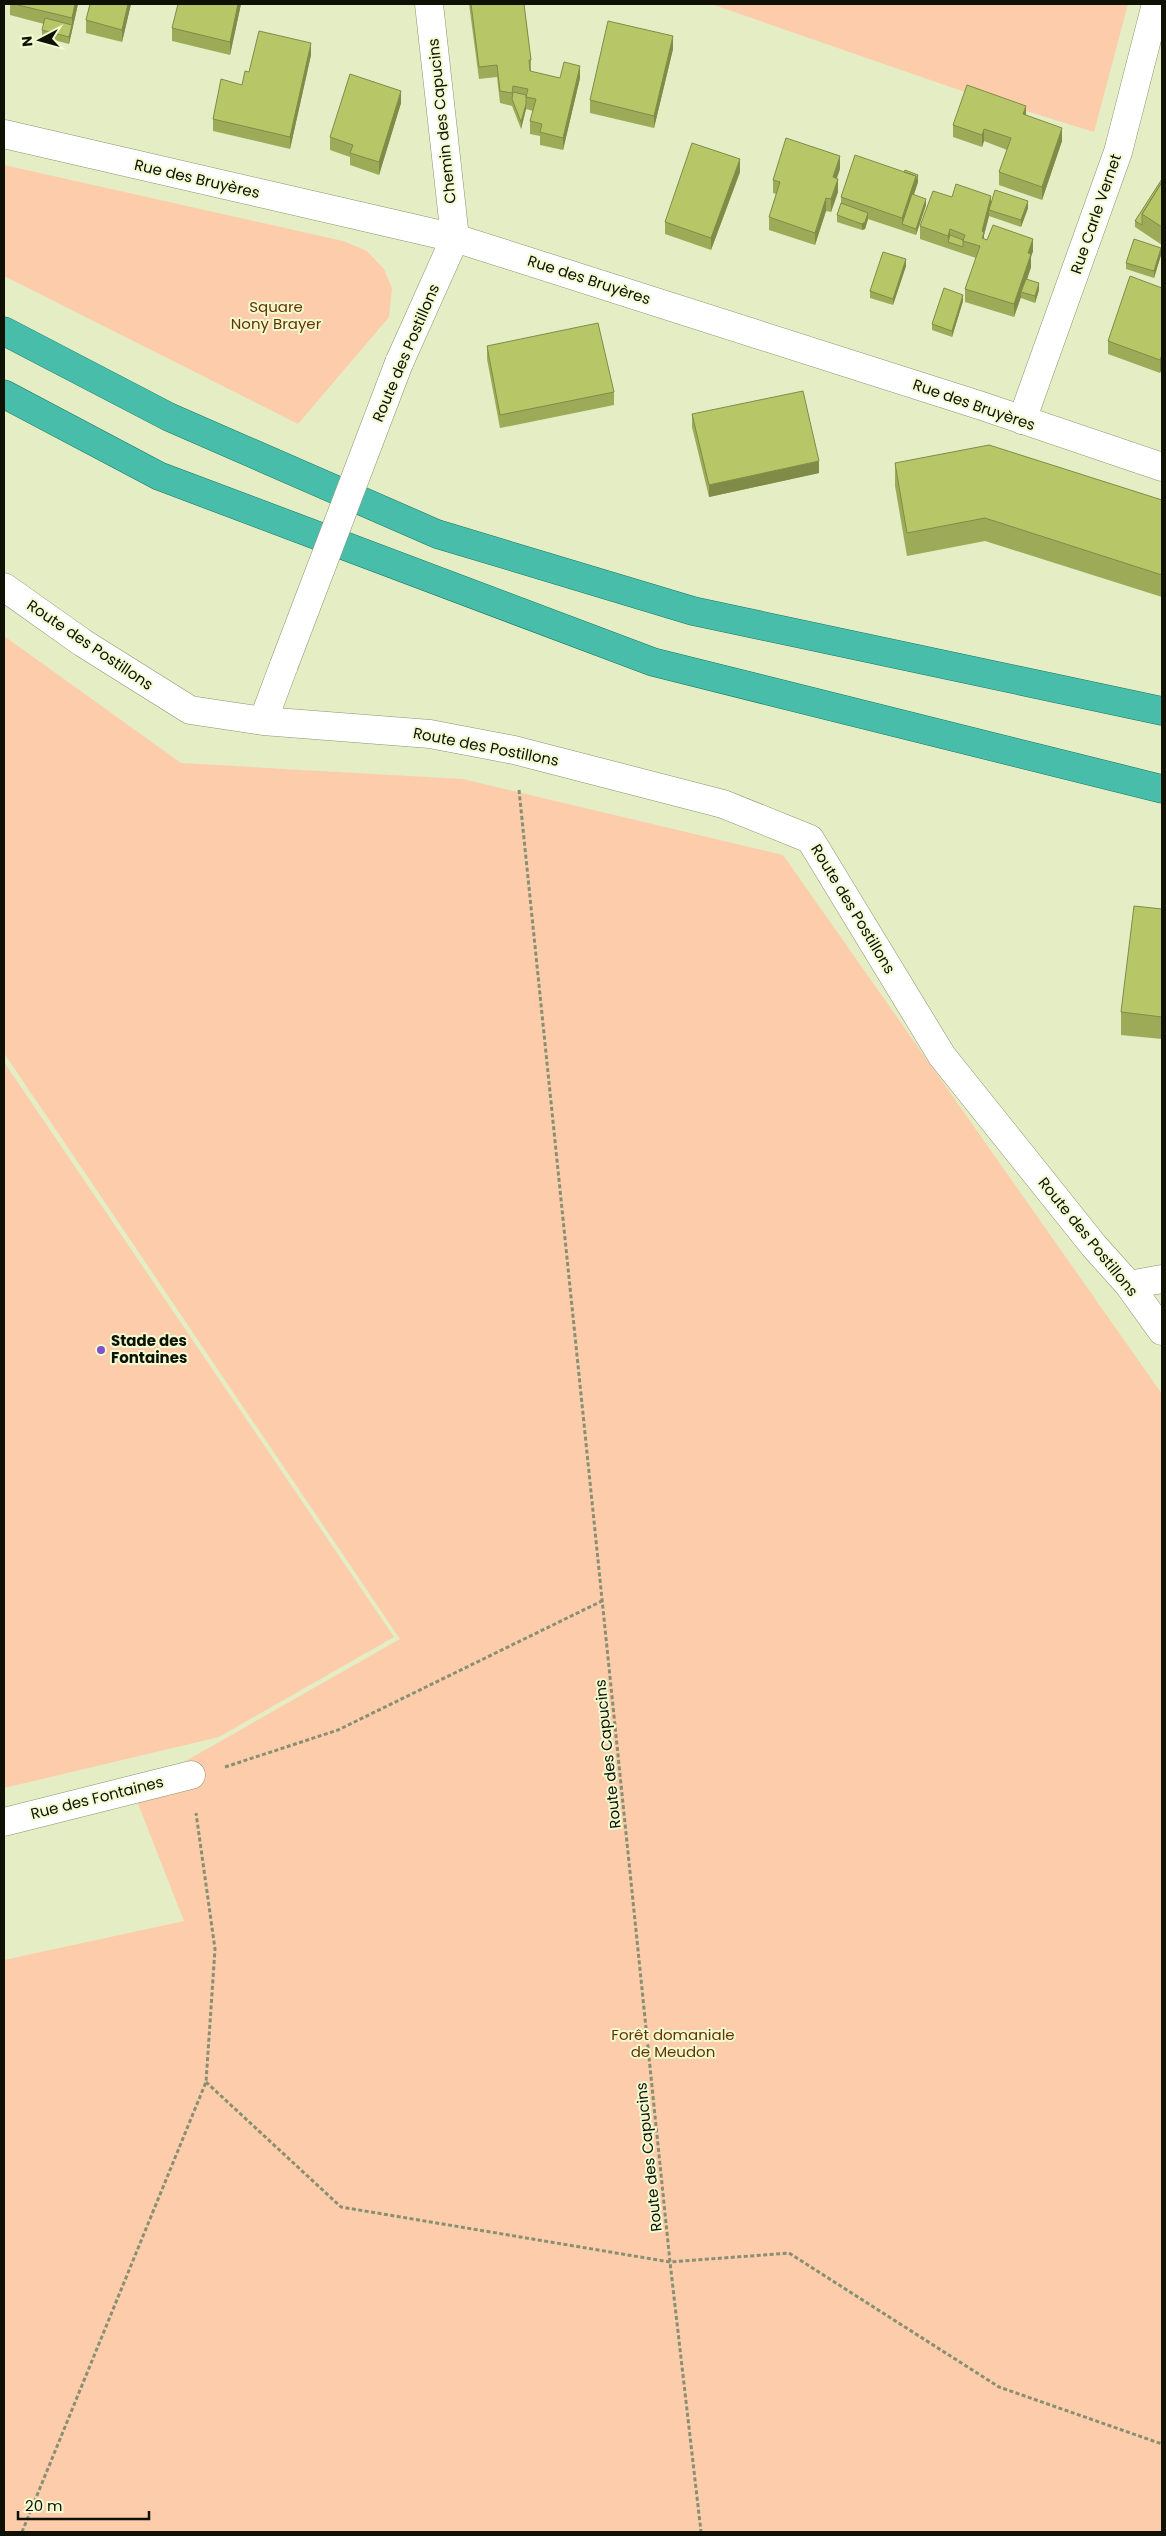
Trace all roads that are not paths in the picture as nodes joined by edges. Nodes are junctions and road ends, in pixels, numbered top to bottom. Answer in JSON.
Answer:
{"nodes":[{"id":1,"x":429,"y":4,"type":"edge"},
{"id":2,"x":1156,"y":4,"type":"edge"},
{"id":3,"x":4,"y":134,"type":"edge"},
{"id":4,"x":455,"y":238,"type":"junction"},
{"id":5,"x":4,"y":331,"type":"edge"},
{"id":6,"x":4,"y":394,"type":"edge"},
{"id":7,"x":1022,"y":420,"type":"junction"},
{"id":8,"x":1162,"y":467,"type":"edge"},
{"id":9,"x":4,"y":587,"type":"edge"},
{"id":10,"x":1162,"y":711,"type":"edge"},
{"id":11,"x":263,"y":721,"type":"junction"},
{"id":12,"x":1162,"y":789,"type":"edge"},
{"id":13,"x":1162,"y":1279,"type":"edge"},
{"id":14,"x":1129,"y":1285,"type":"junction"},
{"id":15,"x":1162,"y":1331,"type":"edge"},
{"id":16,"x":190,"y":1775,"type":"road end"},
{"id":17,"x":4,"y":1822,"type":"edge"}],
"edges":[{"from":1,"to":4,"type":"street","name":"Chemin des Capucins"},
{"from":2,"to":7,"type":"street","name":"Rue Carle Vernet"},
{"from":3,"to":4,"type":"street","name":"Rue des Bruyères"},
{"from":4,"to":7,"type":"street","name":"Rue des Bruyères"},
{"from":4,"to":11,"type":"street","name":"Route des Postillons","bridge":true},
{"from":5,"to":10,"type":"highway"},
{"from":6,"to":12,"type":"highway"},
{"from":7,"to":8,"type":"street","name":"Rue des Bruyères"},
{"from":9,"to":11,"type":"street","name":"Route des Postillons"},
{"from":11,"to":14,"type":"street","name":"Route des Postillons"},
{"from":13,"to":14,"type":"street"},
{"from":14,"to":15,"type":"street","name":"Route des Postillons"},
{"from":16,"to":17,"type":"street","name":"Rue des Fontaines"}]}
